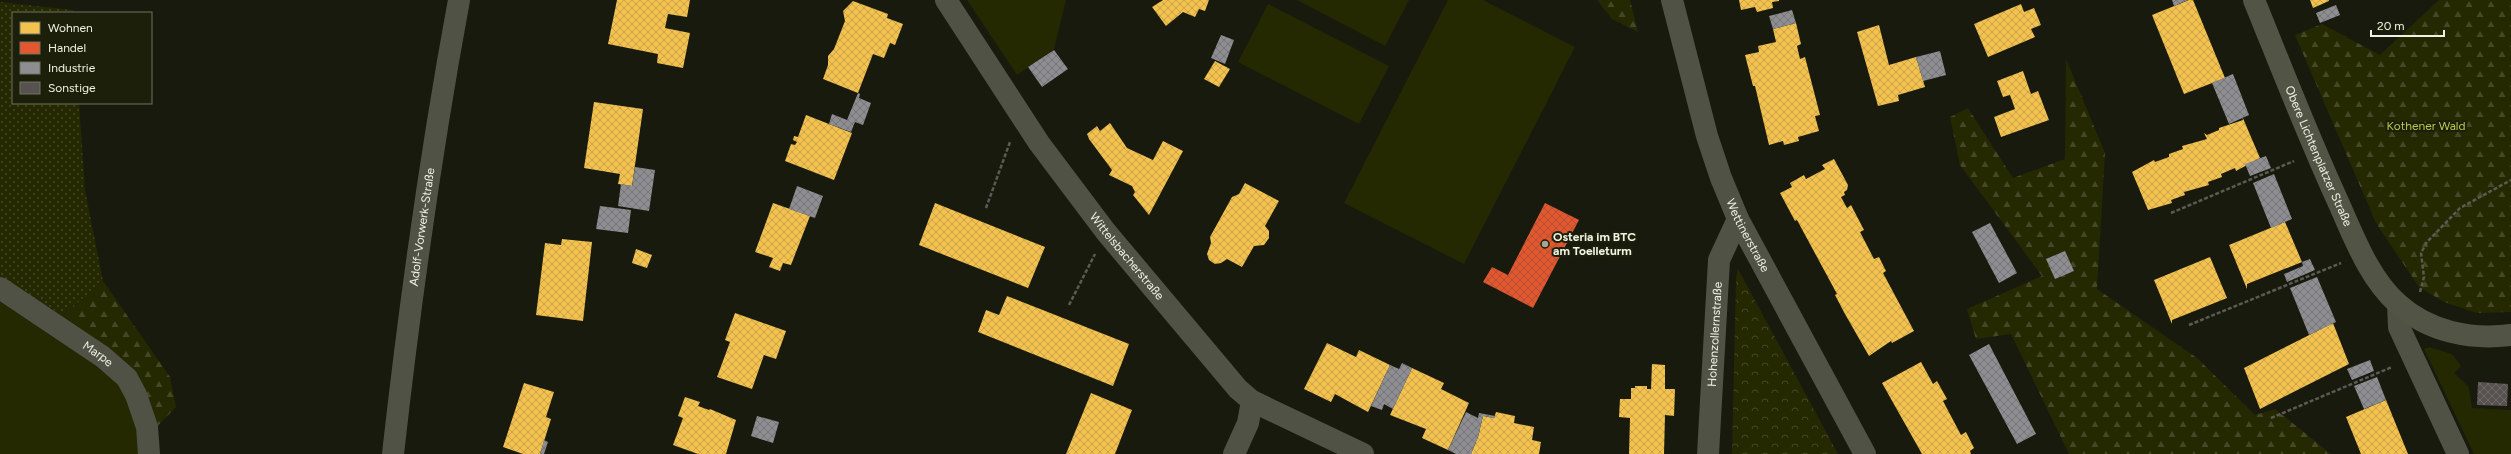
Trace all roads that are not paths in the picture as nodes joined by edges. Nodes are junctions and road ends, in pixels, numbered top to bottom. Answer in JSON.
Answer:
{"nodes":[{"id":1,"x":459,"y":0,"type":"edge"},
{"id":2,"x":946,"y":0,"type":"edge"},
{"id":3,"x":1672,"y":0,"type":"edge"},
{"id":4,"x":2254,"y":0,"type":"edge"},
{"id":5,"x":1738,"y":218,"type":"junction"},
{"id":6,"x":0,"y":288,"type":"edge"},
{"id":7,"x":2406,"y":310,"type":"junction"},
{"id":8,"x":2511,"y":335,"type":"edge"},
{"id":9,"x":1252,"y":402,"type":"junction"},
{"id":10,"x":149,"y":454,"type":"edge"},
{"id":11,"x":393,"y":454,"type":"edge"},
{"id":12,"x":1234,"y":454,"type":"edge"},
{"id":13,"x":1363,"y":454,"type":"edge"},
{"id":14,"x":1708,"y":454,"type":"edge"},
{"id":15,"x":1865,"y":454,"type":"edge"},
{"id":16,"x":2458,"y":454,"type":"edge"}],
"edges":[{"from":1,"to":11,"type":"street","name":"Adolf-Vorwerk-Straße"},
{"from":2,"to":9,"type":"street","name":"Wittelsbacherstraße"},
{"from":3,"to":5,"type":"street","name":"Wettinerstraße"},
{"from":4,"to":7,"type":"main road","name":"Obere Lichtenplatzer Straße"},
{"from":5,"to":14,"type":"street","name":"Hohenzollernstraße"},
{"from":5,"to":15,"type":"street","name":"Wettinerstraße"},
{"from":6,"to":10,"type":"street","name":"Marpe"},
{"from":7,"to":8,"type":"main road","name":"Obere Lichtenplatzer Straße"},
{"from":7,"to":16,"type":"street"},
{"from":9,"to":12,"type":"street"},
{"from":9,"to":13,"type":"street","name":"Wittelsbacherstraße"}]}
